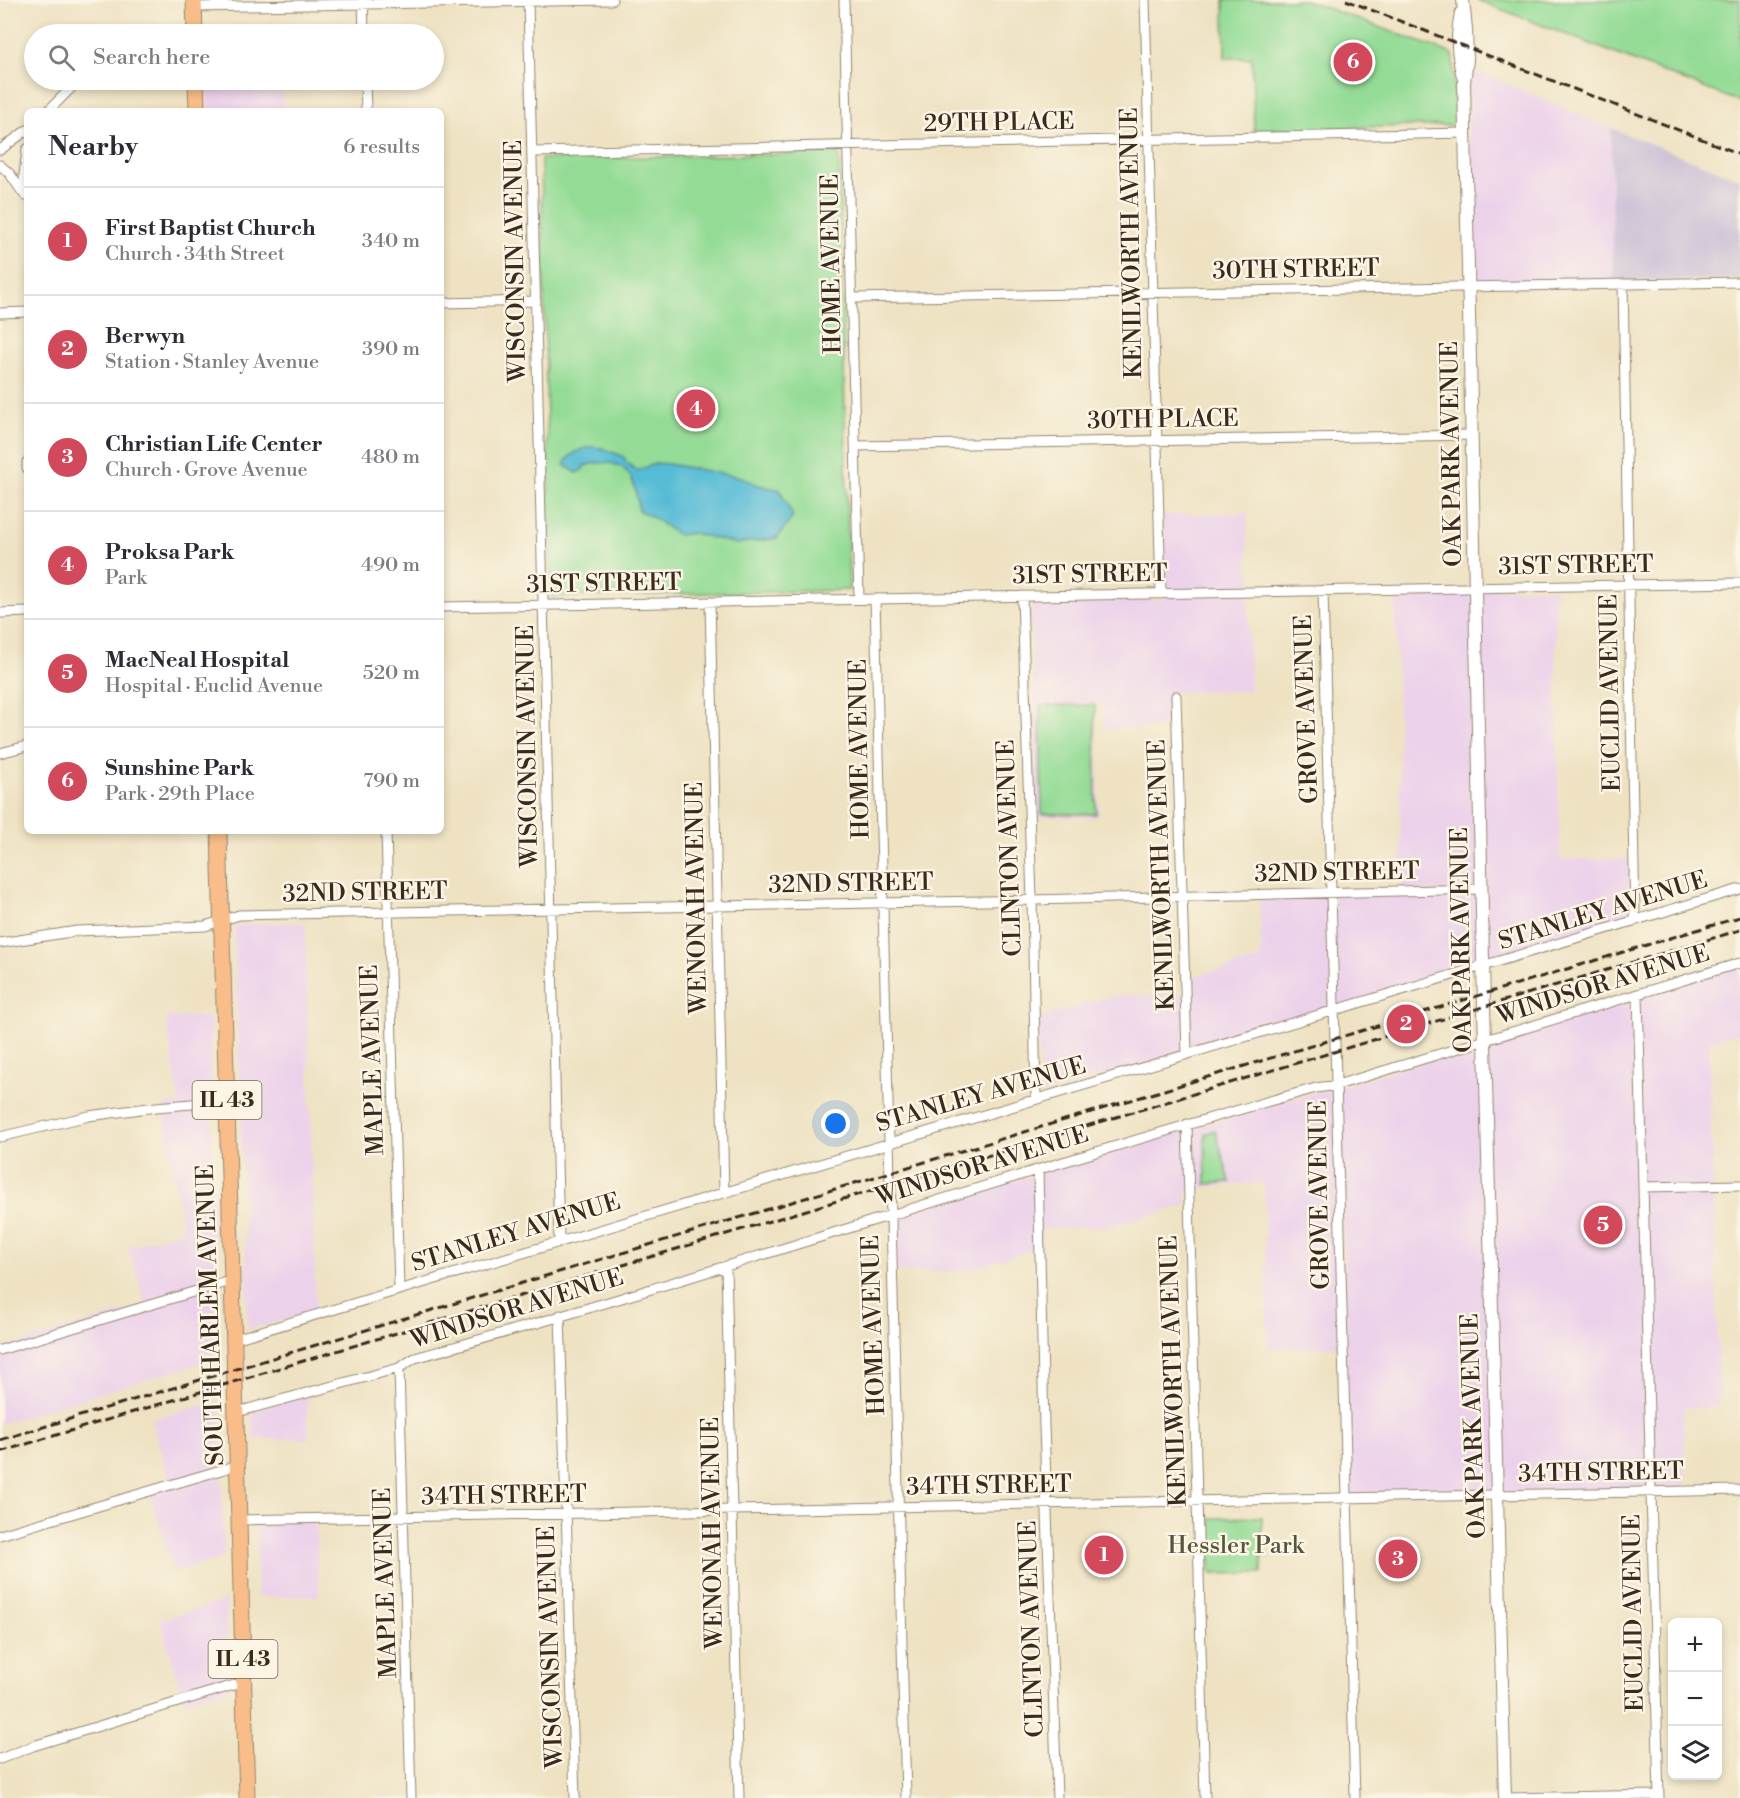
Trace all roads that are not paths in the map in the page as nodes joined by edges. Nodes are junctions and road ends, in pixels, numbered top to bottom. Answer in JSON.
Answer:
{"nodes":[{"id":1,"x":528,"y":0,"type":"edge"},
{"id":2,"x":612,"y":0,"type":"edge"},
{"id":3,"x":844,"y":0,"type":"edge"},
{"id":4,"x":1145,"y":0,"type":"edge"},
{"id":5,"x":363,"y":2,"type":"edge"},
{"id":6,"x":194,"y":3,"type":"edge"},
{"id":7,"x":1463,"y":3,"type":"edge"},
{"id":8,"x":195,"y":24,"type":"edge"},
{"id":9,"x":364,"y":24,"type":"edge"},
{"id":10,"x":69,"y":90,"type":"edge"},
{"id":11,"x":196,"y":90,"type":"edge"},
{"id":12,"x":365,"y":90,"type":"edge"},
{"id":13,"x":51,"y":108,"type":"edge"},
{"id":14,"x":197,"y":108,"type":"edge"},
{"id":15,"x":366,"y":108,"type":"edge"},
{"id":16,"x":24,"y":132,"type":"edge"},
{"id":17,"x":1466,"y":133,"type":"junction"},
{"id":18,"x":1149,"y":139,"type":"junction"},
{"id":19,"x":849,"y":145,"type":"junction"},
{"id":20,"x":0,"y":150,"type":"edge"},
{"id":21,"x":532,"y":152,"type":"junction"},
{"id":22,"x":0,"y":165,"type":"edge"},
{"id":23,"x":24,"y":196,"type":"edge"},
{"id":24,"x":1740,"y":282,"type":"edge"},
{"id":25,"x":1623,"y":284,"type":"junction"},
{"id":26,"x":1469,"y":286,"type":"junction"},
{"id":27,"x":1153,"y":292,"type":"junction"},
{"id":28,"x":852,"y":298,"type":"junction"},
{"id":29,"x":536,"y":302,"type":"junction"},
{"id":30,"x":444,"y":303,"type":"edge"},
{"id":31,"x":24,"y":312,"type":"edge"},
{"id":32,"x":0,"y":313,"type":"edge"},
{"id":33,"x":1472,"y":435,"type":"junction"},
{"id":34,"x":1155,"y":440,"type":"junction"},
{"id":35,"x":855,"y":446,"type":"junction"},
{"id":36,"x":1740,"y":583,"type":"edge"},
{"id":37,"x":1629,"y":585,"type":"junction"},
{"id":38,"x":1475,"y":588,"type":"junction"},
{"id":39,"x":1323,"y":590,"type":"junction"},
{"id":40,"x":1161,"y":594,"type":"junction"},
{"id":41,"x":1022,"y":596,"type":"junction"},
{"id":42,"x":859,"y":599,"type":"junction"},
{"id":43,"x":875,"y":599,"type":"junction"},
{"id":44,"x":710,"y":602,"type":"junction"},
{"id":45,"x":544,"y":605,"type":"junction"},
{"id":46,"x":444,"y":607,"type":"edge"},
{"id":47,"x":24,"y":612,"type":"edge"},
{"id":48,"x":0,"y":613,"type":"edge"},
{"id":49,"x":1176,"y":696,"type":"dead end"},
{"id":50,"x":24,"y":747,"type":"edge"},
{"id":51,"x":0,"y":753,"type":"edge"},
{"id":52,"x":219,"y":834,"type":"edge"},
{"id":53,"x":386,"y":834,"type":"edge"},
{"id":54,"x":1482,"y":889,"type":"junction"},
{"id":55,"x":1740,"y":890,"type":"edge"},
{"id":56,"x":1332,"y":892,"type":"junction"},
{"id":57,"x":1182,"y":896,"type":"junction"},
{"id":58,"x":1032,"y":900,"type":"junction"},
{"id":59,"x":883,"y":903,"type":"junction"},
{"id":60,"x":717,"y":906,"type":"junction"},
{"id":61,"x":551,"y":909,"type":"junction"},
{"id":62,"x":388,"y":912,"type":"junction"},
{"id":63,"x":222,"y":920,"type":"junction"},
{"id":64,"x":1635,"y":921,"type":"junction"},
{"id":65,"x":0,"y":943,"type":"edge"},
{"id":66,"x":1740,"y":963,"type":"edge"},
{"id":67,"x":1484,"y":968,"type":"junction"},
{"id":68,"x":1638,"y":994,"type":"junction"},
{"id":69,"x":1335,"y":1011,"type":"junction"},
{"id":70,"x":1485,"y":1041,"type":"junction"},
{"id":71,"x":1187,"y":1054,"type":"junction"},
{"id":72,"x":1337,"y":1085,"type":"junction"},
{"id":73,"x":1036,"y":1099,"type":"junction"},
{"id":74,"x":227,"y":1101,"type":"junction"},
{"id":75,"x":1187,"y":1124,"type":"junction"},
{"id":76,"x":0,"y":1137,"type":"edge"},
{"id":77,"x":890,"y":1142,"type":"junction"},
{"id":78,"x":1038,"y":1170,"type":"junction"},
{"id":79,"x":1740,"y":1185,"type":"edge"},
{"id":80,"x":1643,"y":1187,"type":"junction"},
{"id":81,"x":724,"y":1192,"type":"junction"},
{"id":82,"x":891,"y":1214,"type":"junction"},
{"id":83,"x":559,"y":1240,"type":"junction"},
{"id":84,"x":726,"y":1266,"type":"junction"},
{"id":85,"x":233,"y":1280,"type":"junction"},
{"id":86,"x":399,"y":1288,"type":"junction"},
{"id":87,"x":560,"y":1315,"type":"junction"},
{"id":88,"x":235,"y":1339,"type":"junction"},
{"id":89,"x":0,"y":1350,"type":"edge"},
{"id":90,"x":399,"y":1368,"type":"junction"},
{"id":91,"x":237,"y":1412,"type":"junction"},
{"id":92,"x":238,"y":1465,"type":"junction"},
{"id":93,"x":1740,"y":1490,"type":"edge"},
{"id":94,"x":1651,"y":1492,"type":"junction"},
{"id":95,"x":1497,"y":1495,"type":"junction"},
{"id":96,"x":1347,"y":1498,"type":"junction"},
{"id":97,"x":1197,"y":1501,"type":"junction"},
{"id":98,"x":1047,"y":1504,"type":"junction"},
{"id":99,"x":899,"y":1508,"type":"junction"},
{"id":100,"x":732,"y":1511,"type":"junction"},
{"id":101,"x":567,"y":1514,"type":"junction"},
{"id":102,"x":403,"y":1517,"type":"junction"},
{"id":103,"x":240,"y":1520,"type":"junction"},
{"id":104,"x":0,"y":1535,"type":"edge"},
{"id":105,"x":244,"y":1682,"type":"junction"},
{"id":106,"x":0,"y":1759,"type":"edge"},
{"id":107,"x":1659,"y":1796,"type":"edge"},
{"id":108,"x":247,"y":1798,"type":"edge"},
{"id":109,"x":411,"y":1798,"type":"edge"},
{"id":110,"x":575,"y":1798,"type":"edge"},
{"id":111,"x":739,"y":1798,"type":"edge"},
{"id":112,"x":906,"y":1798,"type":"edge"},
{"id":113,"x":1057,"y":1798,"type":"edge"},
{"id":114,"x":1205,"y":1798,"type":"edge"},
{"id":115,"x":1355,"y":1798,"type":"edge"},
{"id":116,"x":1505,"y":1798,"type":"edge"}],
"edges":[{"from":1,"to":2,"type":"street"},
{"from":1,"to":5,"type":"street"},
{"from":1,"to":21,"type":"street","name":"WISCONSIN AVENUE"},
{"from":3,"to":19,"type":"street","name":"HOME AVENUE"},
{"from":4,"to":18,"type":"street","name":"KENILWORTH AVENUE"},
{"from":5,"to":6,"type":"street"},
{"from":5,"to":9,"type":"street"},
{"from":6,"to":8,"type":"main road"},
{"from":7,"to":17,"type":"street","name":"OAK PARK AVENUE"},
{"from":10,"to":13,"type":"street"},
{"from":11,"to":14,"type":"main road"},
{"from":12,"to":15,"type":"street"},
{"from":16,"to":20,"type":"street"},
{"from":17,"to":18,"type":"street","name":"29TH PLACE"},
{"from":17,"to":26,"type":"street","name":"OAK PARK AVENUE"},
{"from":18,"to":19,"type":"street","name":"29TH PLACE"},
{"from":18,"to":27,"type":"street","name":"KENILWORTH AVENUE"},
{"from":19,"to":21,"type":"street","name":"29TH PLACE"},
{"from":19,"to":28,"type":"street","name":"HOME AVENUE"},
{"from":21,"to":29,"type":"street","name":"WISCONSIN AVENUE"},
{"from":22,"to":23,"type":"street"},
{"from":24,"to":25,"type":"street","name":"30TH STREET"},
{"from":25,"to":26,"type":"street","name":"30TH STREET"},
{"from":25,"to":37,"type":"street","name":"EUCLID AVENUE"},
{"from":26,"to":27,"type":"street","name":"30TH STREET"},
{"from":26,"to":33,"type":"street","name":"OAK PARK AVENUE"},
{"from":27,"to":28,"type":"street","name":"30TH STREET"},
{"from":27,"to":34,"type":"street","name":"KENILWORTH AVENUE"},
{"from":28,"to":35,"type":"street","name":"HOME AVENUE"},
{"from":29,"to":30,"type":"street"},
{"from":29,"to":45,"type":"street","name":"WISCONSIN AVENUE"},
{"from":31,"to":32,"type":"street"},
{"from":33,"to":34,"type":"street","name":"30TH PLACE"},
{"from":33,"to":38,"type":"street","name":"OAK PARK AVENUE"},
{"from":34,"to":35,"type":"street","name":"30TH PLACE"},
{"from":34,"to":40,"type":"street","name":"KENILWORTH AVENUE"},
{"from":35,"to":42,"type":"street","name":"HOME AVENUE"},
{"from":36,"to":37,"type":"street","name":"31ST STREET"},
{"from":37,"to":38,"type":"street","name":"31ST STREET"},
{"from":37,"to":64,"type":"street","name":"EUCLID AVENUE"},
{"from":38,"to":39,"type":"street","name":"31ST STREET"},
{"from":38,"to":54,"type":"street","name":"OAK PARK AVENUE"},
{"from":39,"to":40,"type":"street","name":"31ST STREET"},
{"from":39,"to":56,"type":"street","name":"GROVE AVENUE"},
{"from":40,"to":41,"type":"street","name":"31ST STREET"},
{"from":41,"to":43,"type":"street","name":"31ST STREET"},
{"from":41,"to":58,"type":"street","name":"CLINTON AVENUE"},
{"from":42,"to":43,"type":"street","name":"31ST STREET"},
{"from":42,"to":44,"type":"street","name":"31ST STREET"},
{"from":43,"to":59,"type":"street","name":"HOME AVENUE"},
{"from":44,"to":45,"type":"street","name":"31ST STREET"},
{"from":44,"to":60,"type":"street","name":"WENONAH AVENUE"},
{"from":45,"to":46,"type":"street","name":"31ST STREET"},
{"from":45,"to":61,"type":"street","name":"WISCONSIN AVENUE"},
{"from":47,"to":48,"type":"street"},
{"from":49,"to":57,"type":"street","name":"KENILWORTH AVENUE"},
{"from":50,"to":51,"type":"street"},
{"from":52,"to":63,"type":"main road","name":"SOUTH HARLEM AVENUE","number":"IL 43"},
{"from":53,"to":62,"type":"street","name":"MAPLE AVENUE"},
{"from":54,"to":56,"type":"street","name":"32ND STREET"},
{"from":54,"to":67,"type":"street","name":"OAK PARK AVENUE"},
{"from":55,"to":64,"type":"street","name":"STANLEY AVENUE"},
{"from":56,"to":57,"type":"street","name":"32ND STREET"},
{"from":56,"to":69,"type":"street","name":"GROVE AVENUE"},
{"from":57,"to":58,"type":"street","name":"32ND STREET"},
{"from":57,"to":71,"type":"street","name":"KENILWORTH AVENUE"},
{"from":58,"to":59,"type":"street","name":"32ND STREET"},
{"from":58,"to":73,"type":"street","name":"CLINTON AVENUE"},
{"from":59,"to":60,"type":"street","name":"32ND STREET"},
{"from":59,"to":77,"type":"street","name":"HOME AVENUE"},
{"from":60,"to":61,"type":"street","name":"32ND STREET"},
{"from":60,"to":81,"type":"street","name":"WENONAH AVENUE"},
{"from":61,"to":62,"type":"street","name":"32ND STREET"},
{"from":61,"to":83,"type":"street","name":"WISCONSIN AVENUE"},
{"from":62,"to":63,"type":"street","name":"32ND STREET"},
{"from":62,"to":86,"type":"street","name":"MAPLE AVENUE"},
{"from":63,"to":65,"type":"street","name":"32ND STREET"},
{"from":63,"to":74,"type":"main road","name":"SOUTH HARLEM AVENUE","number":"IL 43"},
{"from":64,"to":67,"type":"street","name":"STANLEY AVENUE"},
{"from":66,"to":68,"type":"street","name":"WINDSOR AVENUE"},
{"from":67,"to":69,"type":"street","name":"STANLEY AVENUE"},
{"from":67,"to":70,"type":"street","name":"OAK PARK AVENUE"},
{"from":68,"to":70,"type":"street","name":"WINDSOR AVENUE"},
{"from":68,"to":80,"type":"street","name":"EUCLID AVENUE"},
{"from":69,"to":71,"type":"street","name":"STANLEY AVENUE"},
{"from":69,"to":72,"type":"street","name":"GROVE AVENUE"},
{"from":70,"to":72,"type":"street","name":"WINDSOR AVENUE"},
{"from":70,"to":95,"type":"street","name":"OAK PARK AVENUE"},
{"from":71,"to":73,"type":"street","name":"STANLEY AVENUE"},
{"from":72,"to":75,"type":"street","name":"WINDSOR AVENUE"},
{"from":72,"to":96,"type":"street","name":"GROVE AVENUE"},
{"from":73,"to":77,"type":"street","name":"STANLEY AVENUE"},
{"from":74,"to":76,"type":"street"},
{"from":74,"to":85,"type":"main road","name":"SOUTH HARLEM AVENUE","number":"IL 43"},
{"from":75,"to":78,"type":"street","name":"WINDSOR AVENUE"},
{"from":75,"to":97,"type":"street","name":"KENILWORTH AVENUE"},
{"from":77,"to":81,"type":"street","name":"STANLEY AVENUE"},
{"from":77,"to":82,"type":"street","name":"HOME AVENUE"},
{"from":78,"to":82,"type":"street","name":"WINDSOR AVENUE"},
{"from":78,"to":98,"type":"street","name":"CLINTON AVENUE"},
{"from":79,"to":80,"type":"street"},
{"from":80,"to":94,"type":"street","name":"EUCLID AVENUE"},
{"from":81,"to":83,"type":"street","name":"STANLEY AVENUE"},
{"from":82,"to":84,"type":"street","name":"WINDSOR AVENUE"},
{"from":82,"to":99,"type":"street","name":"HOME AVENUE"},
{"from":83,"to":86,"type":"street","name":"STANLEY AVENUE"},
{"from":84,"to":87,"type":"street","name":"WINDSOR AVENUE"},
{"from":84,"to":100,"type":"street","name":"WENONAH AVENUE"},
{"from":85,"to":88,"type":"main road","name":"SOUTH HARLEM AVENUE","number":"IL 43"},
{"from":85,"to":89,"type":"street"},
{"from":86,"to":88,"type":"street","name":"STANLEY AVENUE"},
{"from":87,"to":90,"type":"street","name":"WINDSOR AVENUE"},
{"from":87,"to":101,"type":"street","name":"WISCONSIN AVENUE"},
{"from":88,"to":91,"type":"main road","name":"SOUTH HARLEM AVENUE","number":"IL 43"},
{"from":90,"to":91,"type":"street","name":"WINDSOR AVENUE"},
{"from":90,"to":102,"type":"street","name":"MAPLE AVENUE"},
{"from":91,"to":92,"type":"main road","name":"SOUTH HARLEM AVENUE","number":"IL 43"},
{"from":92,"to":103,"type":"main road","name":"SOUTH HARLEM AVENUE","number":"IL 43"},
{"from":92,"to":104,"type":"street"},
{"from":93,"to":94,"type":"street","name":"34TH STREET"},
{"from":94,"to":95,"type":"street","name":"34TH STREET"},
{"from":94,"to":107,"type":"street","name":"EUCLID AVENUE"},
{"from":95,"to":96,"type":"street","name":"34TH STREET"},
{"from":95,"to":116,"type":"street","name":"OAK PARK AVENUE"},
{"from":96,"to":97,"type":"street","name":"34TH STREET"},
{"from":96,"to":115,"type":"street","name":"GROVE AVENUE"},
{"from":97,"to":98,"type":"street","name":"34TH STREET"},
{"from":97,"to":114,"type":"street","name":"KENILWORTH AVENUE"},
{"from":98,"to":99,"type":"street","name":"34TH STREET"},
{"from":98,"to":113,"type":"street","name":"CLINTON AVENUE"},
{"from":99,"to":100,"type":"street","name":"34TH STREET"},
{"from":99,"to":112,"type":"street","name":"HOME AVENUE"},
{"from":100,"to":101,"type":"street","name":"34TH STREET"},
{"from":100,"to":111,"type":"street","name":"WENONAH AVENUE"},
{"from":101,"to":102,"type":"street","name":"34TH STREET"},
{"from":101,"to":110,"type":"street","name":"WISCONSIN AVENUE"},
{"from":102,"to":103,"type":"street","name":"34TH STREET"},
{"from":102,"to":109,"type":"street","name":"MAPLE AVENUE"},
{"from":103,"to":105,"type":"main road","name":"SOUTH HARLEM AVENUE","number":"IL 43"},
{"from":105,"to":106,"type":"street"},
{"from":105,"to":108,"type":"main road","name":"SOUTH HARLEM AVENUE","number":"IL 43"},
{"from":107,"to":116,"type":"street"}]}
